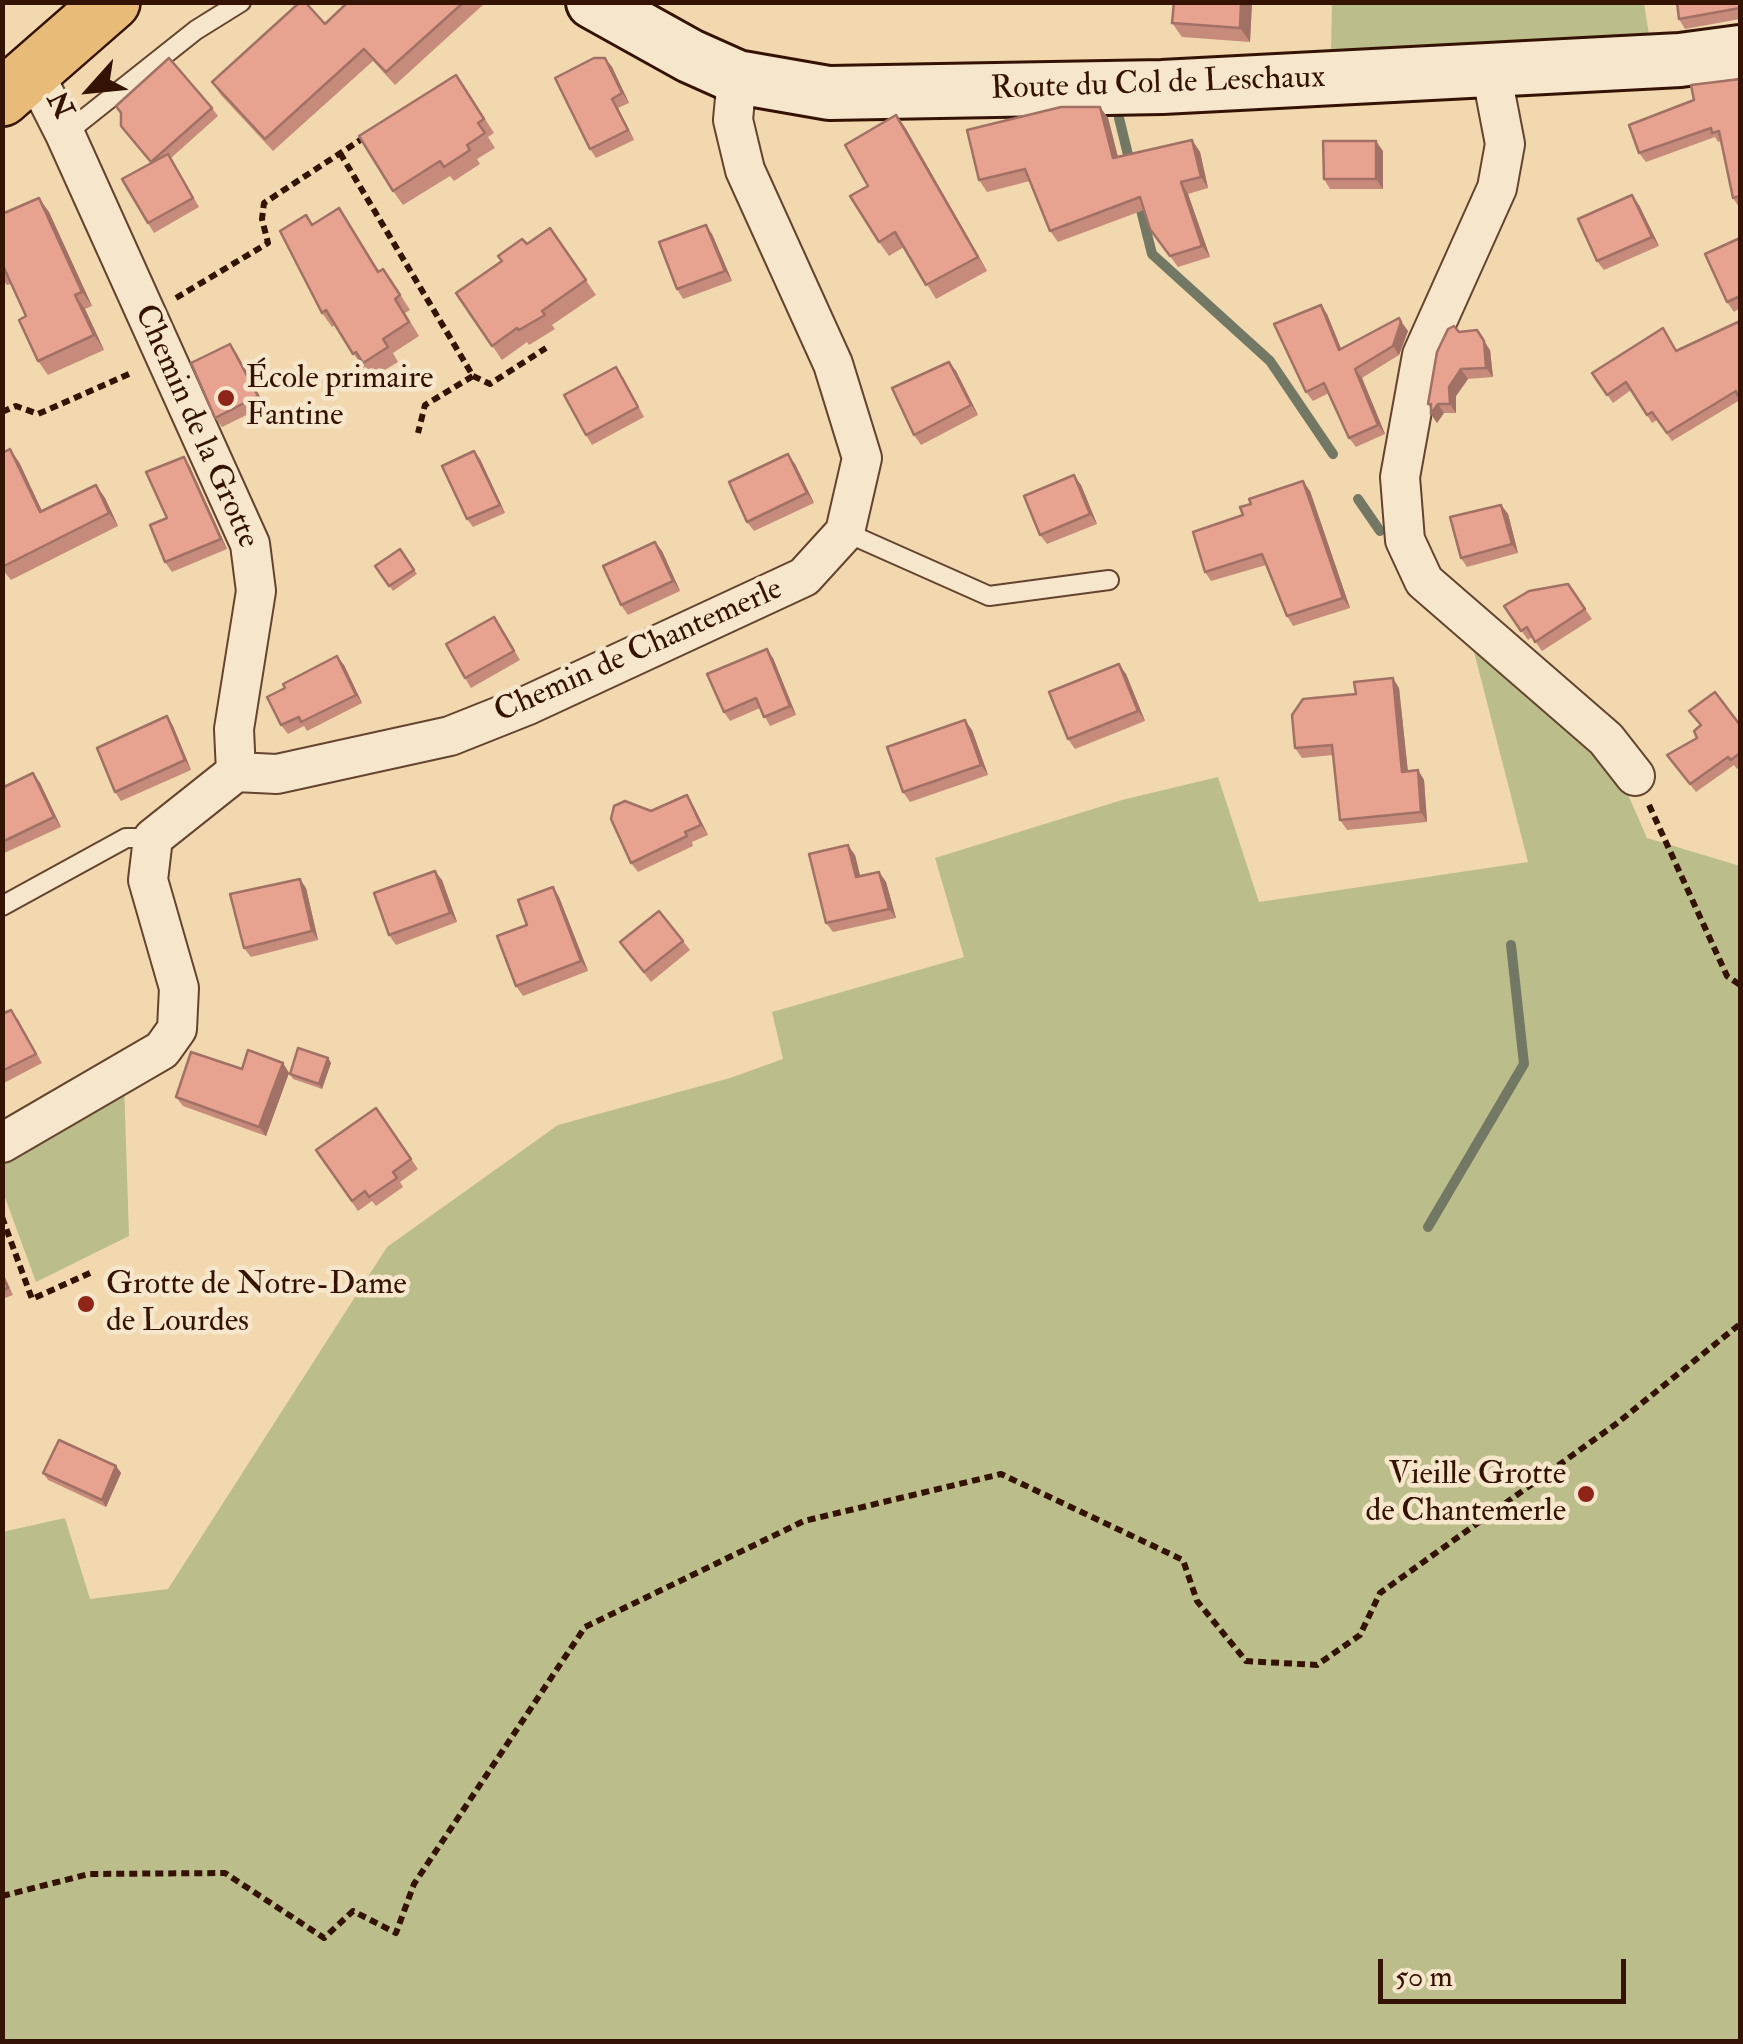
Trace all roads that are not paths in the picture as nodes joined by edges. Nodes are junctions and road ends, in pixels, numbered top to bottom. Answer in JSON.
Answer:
{"nodes":[{"id":1,"x":112,"y":2,"type":"edge"},
{"id":2,"x":242,"y":2,"type":"edge"},
{"id":3,"x":593,"y":2,"type":"edge"},
{"id":4,"x":1740,"y":52,"type":"edge"},
{"id":5,"x":1490,"y":71,"type":"junction"},
{"id":6,"x":738,"y":77,"type":"junction"},
{"id":7,"x":18,"y":84,"type":"edge"},
{"id":8,"x":65,"y":134,"type":"junction"},
{"id":9,"x":845,"y":532,"type":"junction"},
{"id":10,"x":1109,"y":580,"type":"dead end"},
{"id":11,"x":236,"y":772,"type":"junction"},
{"id":12,"x":1635,"y":776,"type":"road end"},
{"id":13,"x":153,"y":838,"type":"junction"},
{"id":14,"x":2,"y":906,"type":"edge"},
{"id":15,"x":2,"y":1142,"type":"edge"}],
"edges":[{"from":1,"to":7,"type":"main road"},
{"from":2,"to":8,"type":"lane"},
{"from":3,"to":6,"type":"main road","name":"Route du Col de Leschaux"},
{"from":4,"to":5,"type":"main road","name":"Route du Col de Leschaux"},
{"from":5,"to":6,"type":"main road","name":"Route du Col de Leschaux"},
{"from":5,"to":12,"type":"street"},
{"from":6,"to":9,"type":"street","name":"Chemin de Chantemerle"},
{"from":7,"to":8,"type":"street","name":"Chemin de la Grotte"},
{"from":8,"to":11,"type":"street","name":"Chemin de la Grotte"},
{"from":9,"to":10,"type":"lane"},
{"from":9,"to":11,"type":"street","name":"Chemin de Chantemerle"},
{"from":11,"to":13,"type":"street"},
{"from":13,"to":14,"type":"lane"},
{"from":13,"to":15,"type":"street"}]}
